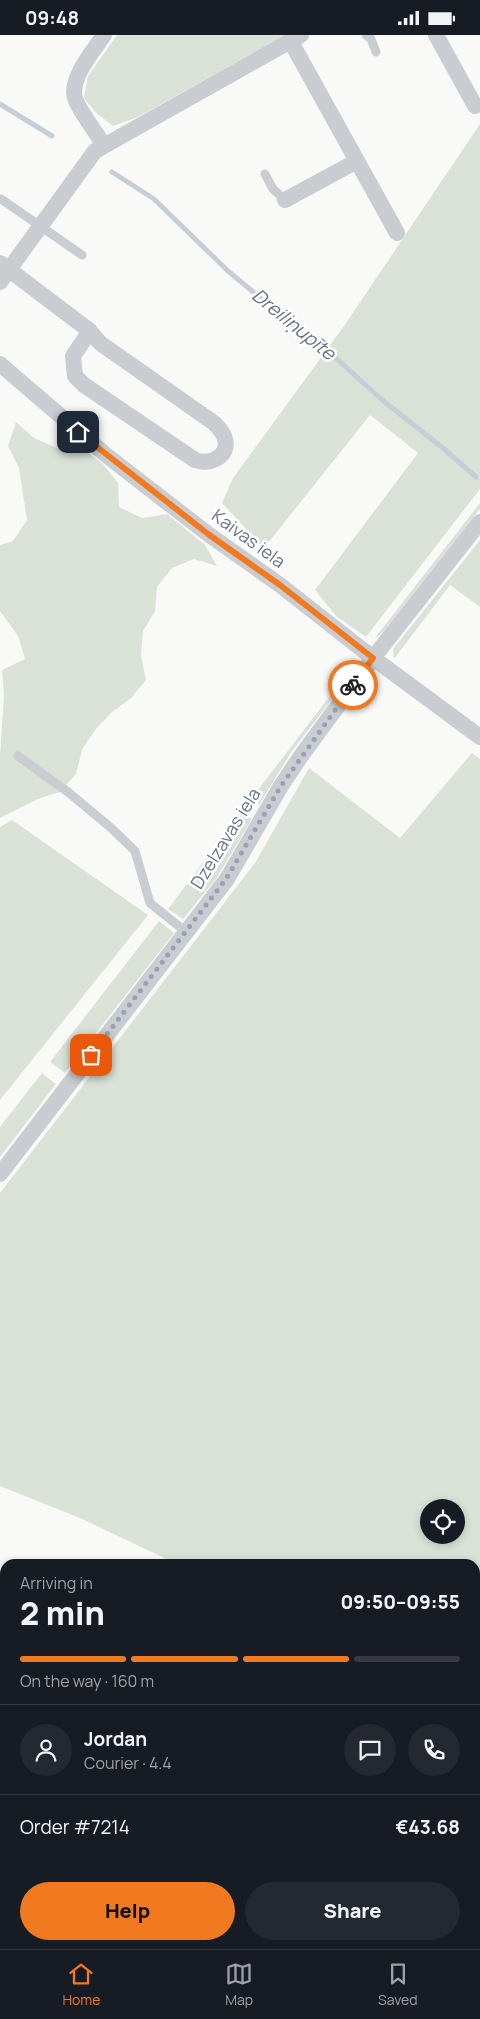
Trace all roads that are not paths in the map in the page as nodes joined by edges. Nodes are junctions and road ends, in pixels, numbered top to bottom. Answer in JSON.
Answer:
{"nodes":[{"id":1,"x":104,"y":35,"type":"edge"},
{"id":2,"x":366,"y":35,"type":"edge"},
{"id":3,"x":436,"y":35,"type":"edge"},
{"id":4,"x":296,"y":39,"type":"edge"},
{"id":5,"x":376,"y":52,"type":"dead end"},
{"id":6,"x":475,"y":106,"type":"dead end"},
{"id":7,"x":104,"y":145,"type":"junction"},
{"id":8,"x":357,"y":161,"type":"junction"},
{"id":9,"x":265,"y":173,"type":"dead end"},
{"id":10,"x":1,"y":199,"type":"dead end"},
{"id":11,"x":285,"y":199,"type":"joint"},
{"id":12,"x":40,"y":226,"type":"junction"},
{"id":13,"x":397,"y":233,"type":"dead end"},
{"id":14,"x":82,"y":255,"type":"dead end"},
{"id":15,"x":3,"y":271,"type":"edge"},
{"id":16,"x":90,"y":331,"type":"junction"},
{"id":17,"x":0,"y":364,"type":"edge"},
{"id":18,"x":480,"y":522,"type":"edge"},
{"id":19,"x":373,"y":658,"type":"junction"},
{"id":20,"x":480,"y":737,"type":"edge"},
{"id":21,"x":18,"y":756,"type":"dead end"},
{"id":22,"x":186,"y":932,"type":"junction"},
{"id":23,"x":0,"y":1173,"type":"edge"}],
"edges":[{"from":1,"to":7,"type":"street"},
{"from":2,"to":5,"type":"lane"},
{"from":3,"to":6,"type":"street"},
{"from":4,"to":7,"type":"street"},
{"from":4,"to":8,"type":"street"},
{"from":7,"to":12,"type":"street"},
{"from":8,"to":11,"type":"street"},
{"from":8,"to":13,"type":"street"},
{"from":9,"to":11,"type":"lane"},
{"from":10,"to":12,"type":"lane"},
{"from":12,"to":14,"type":"lane"},
{"from":12,"to":15,"type":"street"},
{"from":15,"to":16,"type":"street"},
{"from":16,"to":16,"type":"street"},
{"from":17,"to":19,"type":"street","name":"Kaivas iela"},
{"from":18,"to":19,"type":"street","name":"Dzelzavas iela"},
{"from":19,"to":20,"type":"street","name":"Kaivas iela"},
{"from":19,"to":22,"type":"street","name":"Dzelzavas iela"},
{"from":21,"to":22,"type":"lane"},
{"from":22,"to":23,"type":"street","name":"Dzelzavas iela"}]}
